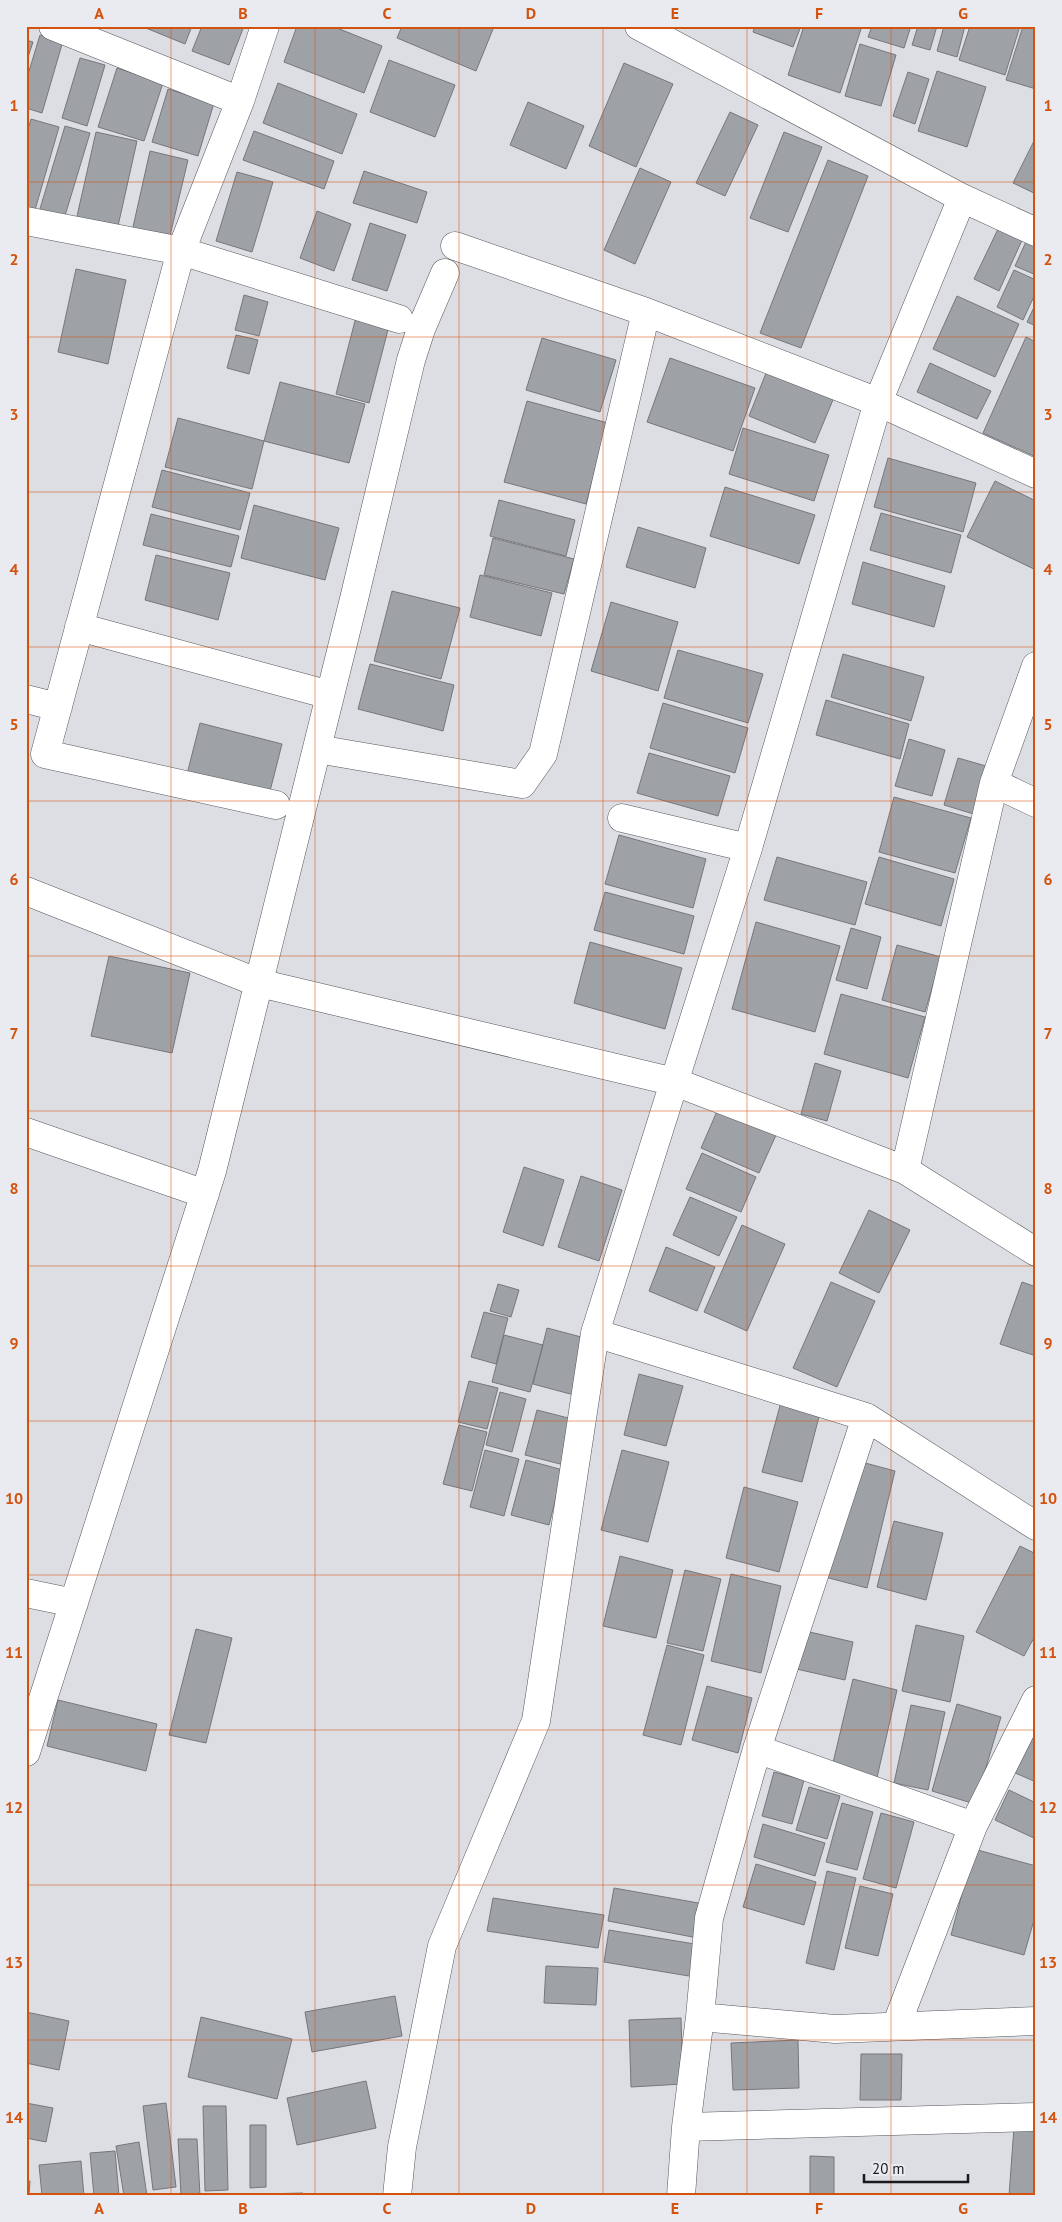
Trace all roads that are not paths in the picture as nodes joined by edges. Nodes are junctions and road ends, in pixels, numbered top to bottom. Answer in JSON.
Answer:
{"nodes":[{"id":1,"x":53,"y":26,"type":"edge"},
{"id":2,"x":265,"y":26,"type":"edge"},
{"id":3,"x":639,"y":26,"type":"edge"},
{"id":4,"x":240,"y":101,"type":"junction"},
{"id":5,"x":962,"y":198,"type":"junction"},
{"id":6,"x":26,"y":221,"type":"edge"},
{"id":7,"x":1036,"y":232,"type":"edge"},
{"id":8,"x":455,"y":246,"type":"dead end"},
{"id":9,"x":181,"y":251,"type":"junction"},
{"id":10,"x":445,"y":273,"type":"dead end"},
{"id":11,"x":646,"y":312,"type":"junction"},
{"id":12,"x":399,"y":319,"type":"dead end"},
{"id":13,"x":878,"y":402,"type":"junction"},
{"id":14,"x":1036,"y":474,"type":"edge"},
{"id":15,"x":79,"y":627,"type":"junction"},
{"id":16,"x":1036,"y":666,"type":"edge"},
{"id":17,"x":330,"y":695,"type":"junction"},
{"id":18,"x":26,"y":699,"type":"edge"},
{"id":19,"x":58,"y":707,"type":"junction"},
{"id":20,"x":317,"y":749,"type":"junction"},
{"id":21,"x":994,"y":783,"type":"junction"},
{"id":22,"x":1036,"y":803,"type":"edge"},
{"id":23,"x":276,"y":804,"type":"dead end"},
{"id":24,"x":622,"y":818,"type":"dead end"},
{"id":25,"x":748,"y":848,"type":"junction"},
{"id":26,"x":26,"y":891,"type":"edge"},
{"id":27,"x":259,"y":983,"type":"junction"},
{"id":28,"x":675,"y":1082,"type":"junction"},
{"id":29,"x":26,"y":1132,"type":"edge"},
{"id":30,"x":905,"y":1170,"type":"junction"},
{"id":31,"x":205,"y":1194,"type":"junction"},
{"id":32,"x":1036,"y":1252,"type":"edge"},
{"id":33,"x":595,"y":1333,"type":"junction"},
{"id":34,"x":866,"y":1417,"type":"junction"},
{"id":35,"x":1036,"y":1526,"type":"edge"},
{"id":36,"x":26,"y":1592,"type":"edge"},
{"id":37,"x":74,"y":1603,"type":"junction"},
{"id":38,"x":1036,"y":1700,"type":"edge"},
{"id":39,"x":757,"y":1749,"type":"junction"},
{"id":40,"x":26,"y":1752,"type":"edge"},
{"id":41,"x":973,"y":1826,"type":"junction"},
{"id":42,"x":700,"y":2017,"type":"junction"},
{"id":43,"x":1036,"y":2021,"type":"edge"},
{"id":44,"x":896,"y":2026,"type":"junction"},
{"id":45,"x":1036,"y":2117,"type":"edge"},
{"id":46,"x":686,"y":2126,"type":"junction"},
{"id":47,"x":397,"y":2196,"type":"edge"},
{"id":48,"x":681,"y":2196,"type":"edge"}],
"edges":[{"from":1,"to":4,"type":"street"},
{"from":2,"to":4,"type":"street"},
{"from":3,"to":5,"type":"street"},
{"from":4,"to":9,"type":"street"},
{"from":5,"to":7,"type":"street"},
{"from":5,"to":13,"type":"street"},
{"from":6,"to":9,"type":"street"},
{"from":8,"to":11,"type":"street"},
{"from":9,"to":12,"type":"street"},
{"from":9,"to":15,"type":"street"},
{"from":10,"to":17,"type":"street"},
{"from":11,"to":13,"type":"street"},
{"from":11,"to":20,"type":"street"},
{"from":13,"to":14,"type":"street"},
{"from":13,"to":25,"type":"street"},
{"from":15,"to":17,"type":"street"},
{"from":15,"to":19,"type":"street"},
{"from":16,"to":21,"type":"street"},
{"from":17,"to":20,"type":"street"},
{"from":18,"to":19,"type":"street"},
{"from":19,"to":23,"type":"street"},
{"from":20,"to":27,"type":"street"},
{"from":21,"to":22,"type":"street"},
{"from":21,"to":30,"type":"street"},
{"from":24,"to":25,"type":"street"},
{"from":25,"to":28,"type":"street"},
{"from":26,"to":27,"type":"street"},
{"from":27,"to":28,"type":"street"},
{"from":27,"to":31,"type":"street"},
{"from":28,"to":30,"type":"street"},
{"from":28,"to":33,"type":"street"},
{"from":29,"to":31,"type":"street"},
{"from":30,"to":32,"type":"street"},
{"from":31,"to":37,"type":"street"},
{"from":33,"to":34,"type":"street"},
{"from":33,"to":47,"type":"street"},
{"from":34,"to":35,"type":"street"},
{"from":34,"to":39,"type":"street"},
{"from":36,"to":37,"type":"street"},
{"from":37,"to":40,"type":"street"},
{"from":38,"to":41,"type":"street"},
{"from":39,"to":41,"type":"street"},
{"from":39,"to":42,"type":"street"},
{"from":41,"to":44,"type":"street"},
{"from":42,"to":44,"type":"street"},
{"from":42,"to":46,"type":"street"},
{"from":43,"to":44,"type":"street"},
{"from":45,"to":46,"type":"street"},
{"from":46,"to":48,"type":"street"}]}
